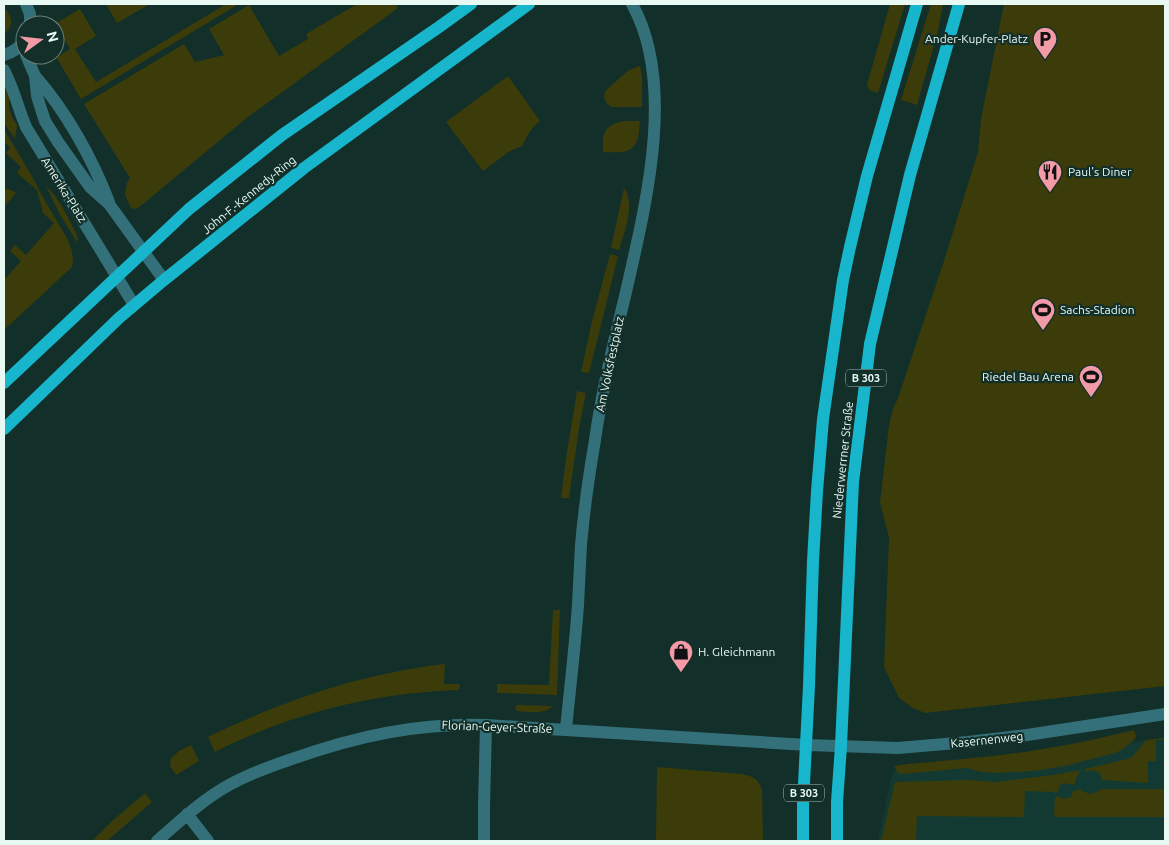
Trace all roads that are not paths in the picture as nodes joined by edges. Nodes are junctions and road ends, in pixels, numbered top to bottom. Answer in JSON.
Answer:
{"nodes":[{"id":1,"x":471,"y":4,"type":"edge"},
{"id":2,"x":529,"y":4,"type":"edge"},
{"id":3,"x":632,"y":4,"type":"edge"},
{"id":4,"x":918,"y":4,"type":"edge"},
{"id":5,"x":959,"y":4,"type":"edge"},
{"id":6,"x":30,"y":65,"type":"edge"},
{"id":7,"x":4,"y":70,"type":"edge"},
{"id":8,"x":34,"y":76,"type":"junction"},
{"id":9,"x":109,"y":204,"type":"junction"},
{"id":10,"x":144,"y":252,"type":"junction"},
{"id":11,"x":117,"y":276,"type":"junction"},
{"id":12,"x":164,"y":280,"type":"junction"},
{"id":13,"x":134,"y":305,"type":"junction"},
{"id":14,"x":4,"y":383,"type":"edge"},
{"id":15,"x":4,"y":429,"type":"edge"},
{"id":16,"x":1165,"y":714,"type":"edge"},
{"id":17,"x":486,"y":725,"type":"junction"},
{"id":18,"x":566,"y":730,"type":"junction"},
{"id":19,"x":807,"y":745,"type":"junction"},
{"id":20,"x":841,"y":746,"type":"junction"},
{"id":21,"x":187,"y":814,"type":"junction"},
{"id":22,"x":157,"y":841,"type":"edge"},
{"id":23,"x":208,"y":841,"type":"edge"},
{"id":24,"x":484,"y":841,"type":"edge"},
{"id":25,"x":803,"y":841,"type":"edge"},
{"id":26,"x":837,"y":841,"type":"edge"}],
"edges":[{"from":1,"to":10,"type":"main road"},
{"from":2,"to":12,"type":"main road","name":"John-F.-Kennedy-Ring"},
{"from":3,"to":18,"type":"street","name":"Am Volksfestplatz"},
{"from":4,"to":19,"type":"main road","name":"Niederwerrner Straße","number":"B 303"},
{"from":5,"to":20,"type":"main road","name":"Niederwerrner Straße","number":"B 303"},
{"from":6,"to":8,"type":"street","name":"Amerika-Platz"},
{"from":7,"to":11,"type":"street","name":"Amerika-Platz"},
{"from":8,"to":9,"type":"street","name":"Amerika-Platz"},
{"from":8,"to":9,"type":"street","name":"Amerika-Platz"},
{"from":9,"to":10,"type":"street","name":"Amerika-Platz"},
{"from":10,"to":11,"type":"main road"},
{"from":10,"to":12,"type":"street","name":"Amerika-Platz"},
{"from":11,"to":13,"type":"street","name":"Amerika-Platz"},
{"from":11,"to":14,"type":"main road"},
{"from":12,"to":13,"type":"main road","name":"John-F.-Kennedy-Ring"},
{"from":13,"to":15,"type":"main road","name":"John-F.-Kennedy-Ring"},
{"from":16,"to":20,"type":"street","name":"Kasernenweg"},
{"from":17,"to":18,"type":"street","name":"Florian-Geyer-Straße"},
{"from":17,"to":21,"type":"street","name":"Florian-Geyer-Straße"},
{"from":17,"to":24,"type":"street"},
{"from":18,"to":19,"type":"street","name":"Florian-Geyer-Straße"},
{"from":19,"to":20,"type":"street","name":"Kasernenweg"},
{"from":19,"to":25,"type":"main road","name":"Niederwerrner Straße","number":"B 303"},
{"from":20,"to":26,"type":"main road","name":"Niederwerrner Straße","number":"B 303"},
{"from":21,"to":22,"type":"street","name":"Florian-Geyer-Straße"},
{"from":21,"to":23,"type":"street"}]}
